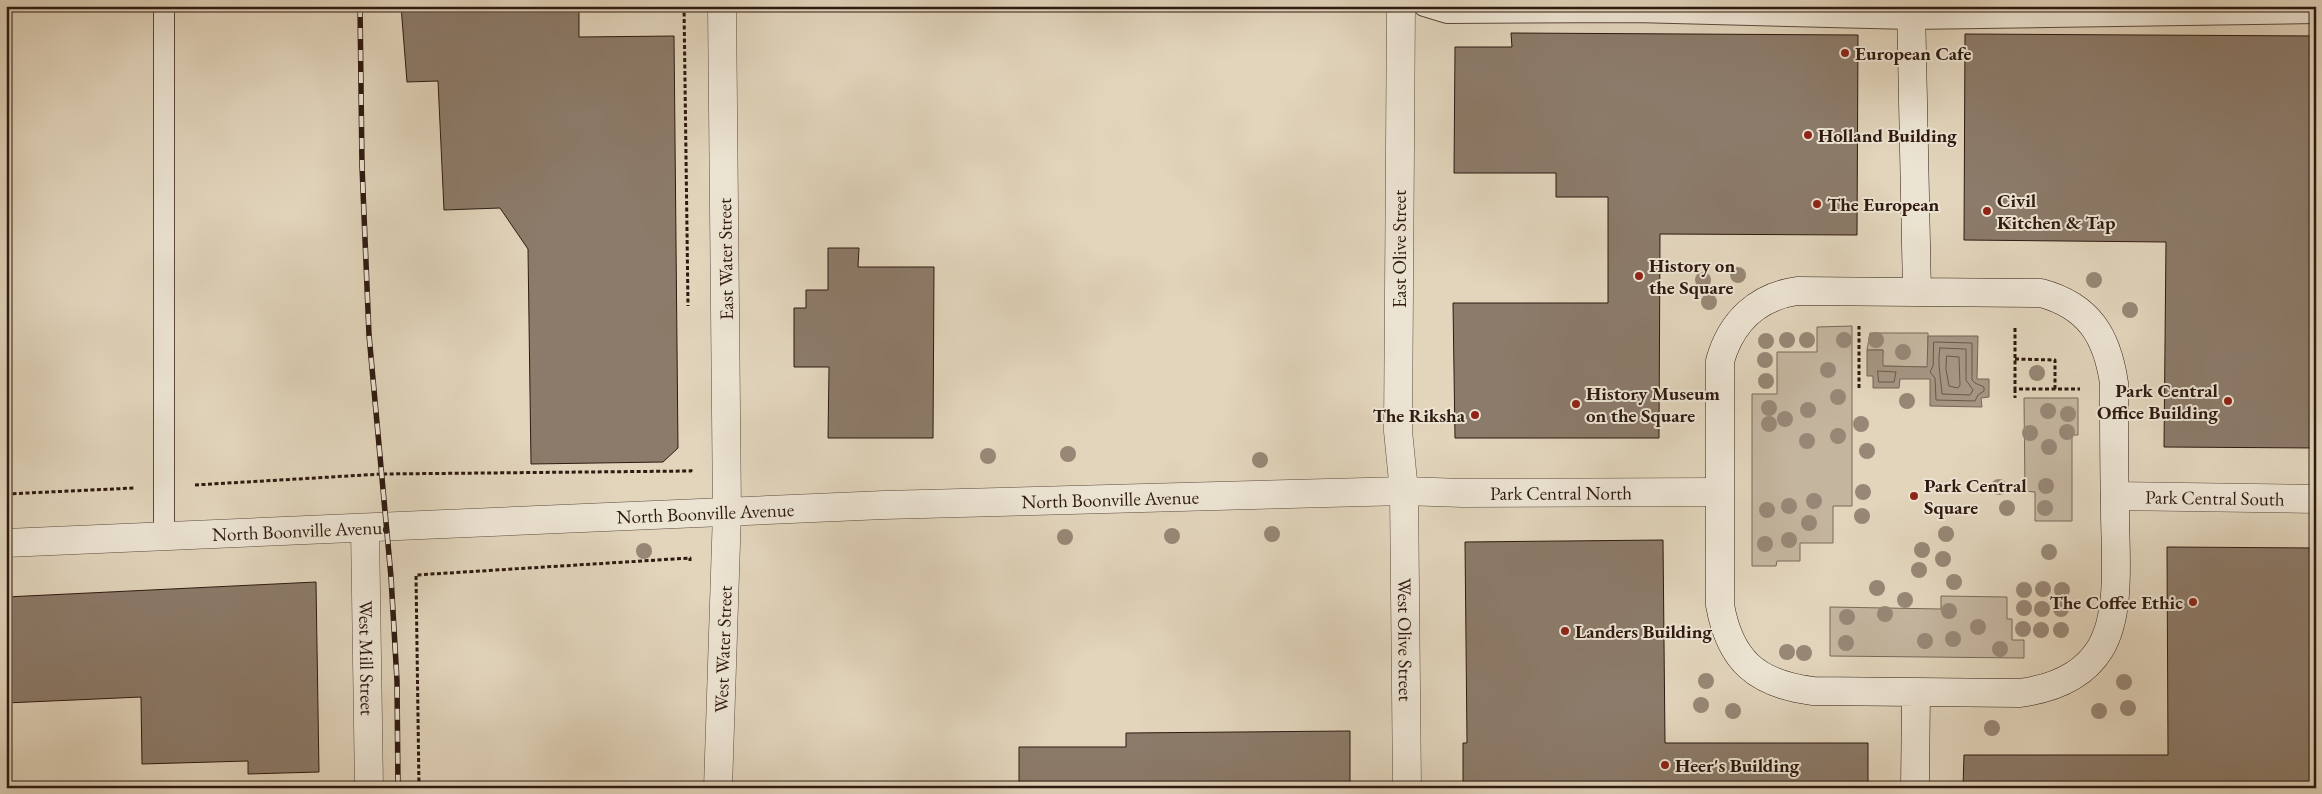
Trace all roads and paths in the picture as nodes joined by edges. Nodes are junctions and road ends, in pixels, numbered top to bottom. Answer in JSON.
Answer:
{"nodes":[{"id":1,"x":164,"y":6,"type":"edge"},
{"id":2,"x":684,"y":6,"type":"edge"},
{"id":3,"x":722,"y":6,"type":"edge"},
{"id":4,"x":1401,"y":6,"type":"edge"},
{"id":5,"x":1424,"y":6,"type":"edge"},
{"id":6,"x":2178,"y":10,"type":"edge"},
{"id":7,"x":2239,"y":10,"type":"edge"},
{"id":8,"x":1911,"y":13,"type":"edge"},
{"id":9,"x":2316,"y":13,"type":"edge"},
{"id":10,"x":1917,"y":292,"type":"junction"},
{"id":11,"x":688,"y":312,"type":"dead end"},
{"id":12,"x":1859,"y":320,"type":"dead end"},
{"id":13,"x":2015,"y":328,"type":"dead end"},
{"id":14,"x":2015,"y":359,"type":"junction"},
{"id":15,"x":1859,"y":388,"type":"dead end"},
{"id":16,"x":2015,"y":389,"type":"junction"},
{"id":17,"x":2054,"y":389,"type":"junction"},
{"id":18,"x":2082,"y":389,"type":"dead end"},
{"id":19,"x":2015,"y":398,"type":"dead end"},
{"id":20,"x":691,"y":461,"type":"dead end"},
{"id":21,"x":165,"y":488,"type":"junction"},
{"id":22,"x":1404,"y":492,"type":"junction"},
{"id":23,"x":1719,"y":492,"type":"junction"},
{"id":24,"x":6,"y":494,"type":"edge"},
{"id":25,"x":2114,"y":496,"type":"junction"},
{"id":26,"x":2316,"y":499,"type":"edge"},
{"id":27,"x":727,"y":512,"type":"junction"},
{"id":28,"x":365,"y":528,"type":"junction"},
{"id":29,"x":164,"y":535,"type":"junction"},
{"id":30,"x":6,"y":543,"type":"edge"},
{"id":31,"x":689,"y":568,"type":"dead end"},
{"id":32,"x":1916,"y":693,"type":"junction"},
{"id":33,"x":369,"y":788,"type":"edge"},
{"id":34,"x":419,"y":788,"type":"edge"},
{"id":35,"x":718,"y":788,"type":"edge"},
{"id":36,"x":1407,"y":788,"type":"edge"},
{"id":37,"x":1915,"y":788,"type":"edge"}],
"edges":[{"from":1,"to":21,"type":"lane"},
{"from":2,"to":11,"type":"path"},
{"from":3,"to":27,"type":"street","name":"East Water Street"},
{"from":4,"to":22,"type":"street","name":"East Olive Street"},
{"from":5,"to":8,"type":"lane"},
{"from":6,"to":7,"type":"lane"},
{"from":6,"to":8,"type":"lane"},
{"from":7,"to":9,"type":"lane"},
{"from":8,"to":10,"type":"street"},
{"from":10,"to":23,"type":"street"},
{"from":10,"to":25,"type":"street"},
{"from":12,"to":15,"type":"path"},
{"from":13,"to":14,"type":"path"},
{"from":14,"to":16,"type":"path"},
{"from":14,"to":17,"type":"path"},
{"from":16,"to":17,"type":"path"},
{"from":16,"to":19,"type":"path"},
{"from":17,"to":18,"type":"path"},
{"from":20,"to":21,"type":"path"},
{"from":21,"to":24,"type":"path"},
{"from":21,"to":29,"type":"lane"},
{"from":22,"to":23,"type":"street","name":"Park Central North"},
{"from":22,"to":27,"type":"street","name":"North Boonville Avenue"},
{"from":22,"to":36,"type":"street","name":"West Olive Street"},
{"from":23,"to":32,"type":"street"},
{"from":25,"to":26,"type":"street","name":"Park Central South"},
{"from":25,"to":32,"type":"street"},
{"from":27,"to":28,"type":"street","name":"North Boonville Avenue"},
{"from":27,"to":35,"type":"street","name":"West Water Street"},
{"from":28,"to":29,"type":"street","name":"North Boonville Avenue"},
{"from":28,"to":33,"type":"street","name":"West Mill Street"},
{"from":29,"to":30,"type":"street","name":"North Boonville Avenue"},
{"from":31,"to":34,"type":"path"},
{"from":32,"to":37,"type":"street"}]}
